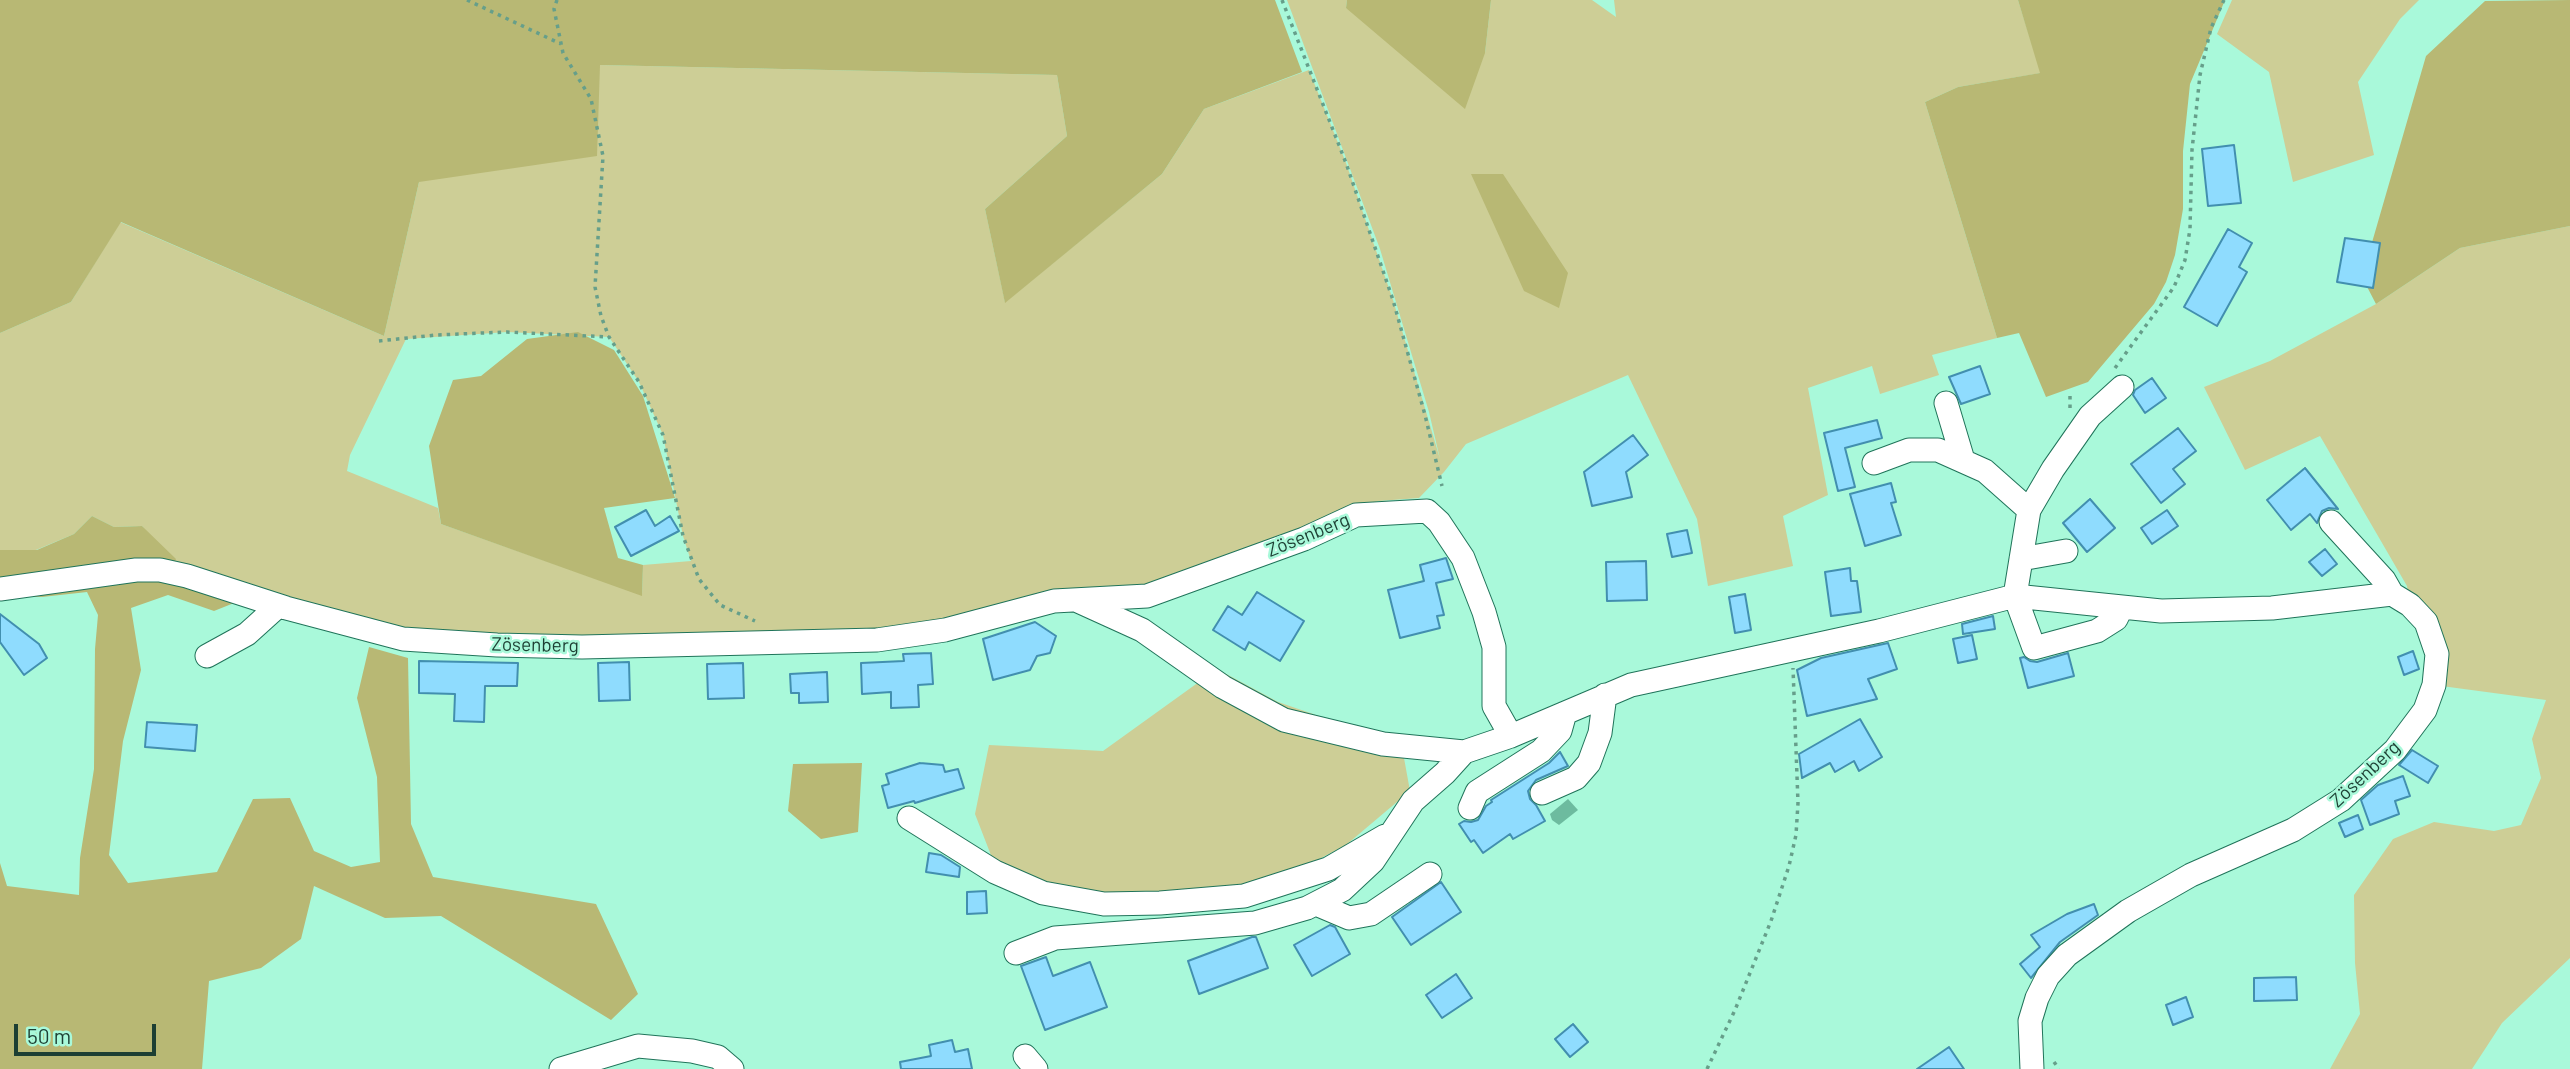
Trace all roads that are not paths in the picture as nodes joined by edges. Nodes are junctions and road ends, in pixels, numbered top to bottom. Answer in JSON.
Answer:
{"nodes":[{"id":1,"x":2116,"y":382,"type":"road end"},
{"id":2,"x":1946,"y":403,"type":"dead end"},
{"id":3,"x":1963,"y":460,"type":"junction"},
{"id":4,"x":1874,"y":463,"type":"dead end"},
{"id":5,"x":2029,"y":510,"type":"junction"},
{"id":6,"x":2331,"y":522,"type":"dead end"},
{"id":7,"x":2066,"y":551,"type":"dead end"},
{"id":8,"x":2021,"y":559,"type":"junction"},
{"id":9,"x":0,"y":589,"type":"edge"},
{"id":10,"x":2392,"y":594,"type":"junction"},
{"id":11,"x":1147,"y":596,"type":"junction"},
{"id":12,"x":2015,"y":596,"type":"junction"},
{"id":13,"x":1076,"y":600,"type":"junction"},
{"id":14,"x":278,"y":606,"type":"junction"},
{"id":15,"x":2122,"y":607,"type":"junction"},
{"id":16,"x":1142,"y":630,"type":"junction"},
{"id":17,"x":207,"y":656,"type":"dead end"},
{"id":18,"x":1605,"y":695,"type":"junction"},
{"id":19,"x":1565,"y":713,"type":"junction"},
{"id":20,"x":1511,"y":736,"type":"junction"},
{"id":21,"x":1464,"y":752,"type":"junction"},
{"id":22,"x":1542,"y":793,"type":"dead end"},
{"id":23,"x":1470,"y":808,"type":"dead end"},
{"id":24,"x":909,"y":818,"type":"dead end"},
{"id":25,"x":1391,"y":833,"type":"junction"},
{"id":26,"x":1430,"y":874,"type":"dead end"},
{"id":27,"x":1316,"y":904,"type":"junction"},
{"id":28,"x":1016,"y":953,"type":"dead end"},
{"id":29,"x":561,"y":1069,"type":"edge"},
{"id":30,"x":732,"y":1069,"type":"edge"},
{"id":31,"x":2032,"y":1069,"type":"edge"}],
"edges":[{"from":1,"to":5,"type":"street"},
{"from":2,"to":3,"type":"street"},
{"from":3,"to":4,"type":"street"},
{"from":3,"to":5,"type":"street"},
{"from":5,"to":8,"type":"street"},
{"from":6,"to":10,"type":"street","name":"Zösenberg"},
{"from":7,"to":8,"type":"street"},
{"from":8,"to":12,"type":"street"},
{"from":9,"to":14,"type":"street","name":"Zösenberg"},
{"from":10,"to":15,"type":"street"},
{"from":10,"to":31,"type":"street","name":"Zösenberg"},
{"from":11,"to":13,"type":"street","name":"Zösenberg"},
{"from":11,"to":16,"type":"street"},
{"from":11,"to":20,"type":"street","name":"Zösenberg"},
{"from":12,"to":15,"type":"street"},
{"from":12,"to":15,"type":"street"},
{"from":12,"to":18,"type":"street"},
{"from":13,"to":14,"type":"street","name":"Zösenberg"},
{"from":13,"to":16,"type":"street"},
{"from":14,"to":17,"type":"street"},
{"from":16,"to":21,"type":"street"},
{"from":18,"to":19,"type":"street"},
{"from":18,"to":22,"type":"street"},
{"from":19,"to":20,"type":"street"},
{"from":19,"to":23,"type":"street"},
{"from":20,"to":21,"type":"street"},
{"from":21,"to":25,"type":"street"},
{"from":24,"to":25,"type":"street"},
{"from":25,"to":27,"type":"street"},
{"from":26,"to":27,"type":"street"},
{"from":27,"to":28,"type":"street"},
{"from":29,"to":30,"type":"street"}]}
